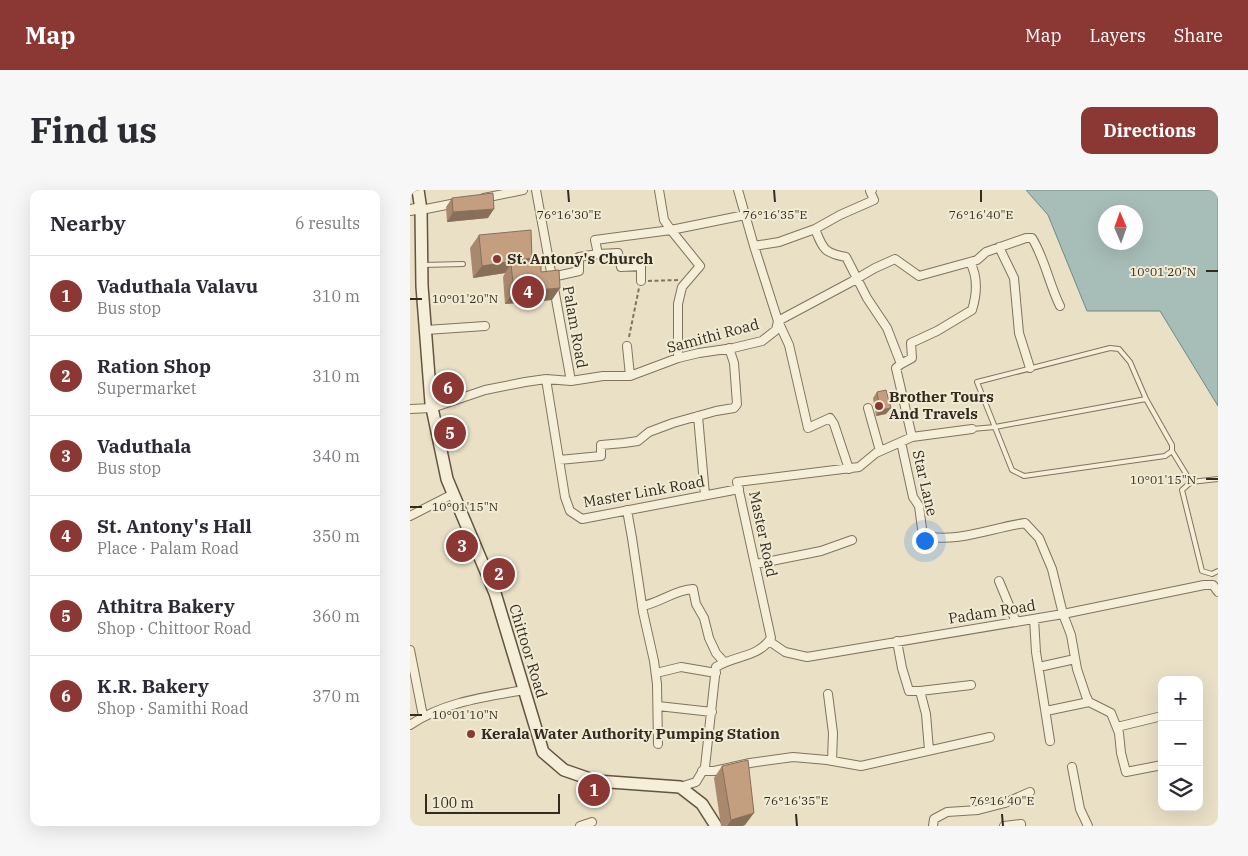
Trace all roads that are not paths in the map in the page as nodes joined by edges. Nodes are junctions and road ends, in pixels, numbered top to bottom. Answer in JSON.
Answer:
{"nodes":[{"id":1,"x":418,"y":190,"type":"edge"},
{"id":2,"x":523,"y":190,"type":"edge"},
{"id":3,"x":536,"y":190,"type":"edge"},
{"id":4,"x":659,"y":190,"type":"edge"},
{"id":5,"x":738,"y":190,"type":"edge"},
{"id":6,"x":872,"y":190,"type":"edge"},
{"id":7,"x":477,"y":199,"type":"edge"},
{"id":8,"x":468,"y":201,"type":"edge"},
{"id":9,"x":417,"y":210,"type":"edge"},
{"id":10,"x":745,"y":215,"type":"junction"},
{"id":11,"x":815,"y":229,"type":"junction"},
{"id":12,"x":671,"y":230,"type":"junction"},
{"id":13,"x":754,"y":246,"type":"junction"},
{"id":14,"x":999,"y":248,"type":"junction"},
{"id":15,"x":598,"y":254,"type":"junction"},
{"id":16,"x":970,"y":262,"type":"junction"},
{"id":17,"x":463,"y":264,"type":"dead end"},
{"id":18,"x":421,"y":266,"type":"junction"},
{"id":19,"x":552,"y":277,"type":"junction"},
{"id":20,"x":856,"y":279,"type":"junction"},
{"id":21,"x":640,"y":281,"type":"road end"},
{"id":22,"x":1060,"y":306,"type":"dead end"},
{"id":23,"x":778,"y":320,"type":"junction"},
{"id":24,"x":485,"y":326,"type":"dead end"},
{"id":25,"x":426,"y":330,"type":"junction"},
{"id":26,"x":627,"y":346,"type":"road end"},
{"id":27,"x":729,"y":348,"type":"junction"},
{"id":28,"x":678,"y":358,"type":"junction"},
{"id":29,"x":900,"y":364,"type":"junction"},
{"id":30,"x":1030,"y":368,"type":"junction"},
{"id":31,"x":630,"y":376,"type":"junction"},
{"id":32,"x":546,"y":379,"type":"junction"},
{"id":33,"x":570,"y":381,"type":"junction"},
{"id":34,"x":1146,"y":398,"type":"junction"},
{"id":35,"x":410,"y":408,"type":"edge"},
{"id":36,"x":432,"y":408,"type":"junction"},
{"id":37,"x":868,"y":408,"type":"dead end"},
{"id":38,"x":698,"y":416,"type":"junction"},
{"id":39,"x":995,"y":428,"type":"junction"},
{"id":40,"x":972,"y":429,"type":"joint"},
{"id":41,"x":912,"y":437,"type":"junction"},
{"id":42,"x":901,"y":442,"type":"junction"},
{"id":43,"x":880,"y":451,"type":"junction"},
{"id":44,"x":1172,"y":451,"type":"junction"},
{"id":45,"x":559,"y":460,"type":"junction"},
{"id":46,"x":849,"y":468,"type":"junction"},
{"id":47,"x":1218,"y":479,"type":"edge"},
{"id":48,"x":1191,"y":482,"type":"junction"},
{"id":49,"x":739,"y":489,"type":"junction"},
{"id":50,"x":453,"y":494,"type":"junction"},
{"id":51,"x":705,"y":496,"type":"junction"},
{"id":52,"x":627,"y":510,"type":"junction"},
{"id":53,"x":410,"y":516,"type":"edge"},
{"id":54,"x":852,"y":540,"type":"dead end"},
{"id":55,"x":756,"y":564,"type":"junction"},
{"id":56,"x":1218,"y":571,"type":"edge"},
{"id":57,"x":999,"y":581,"type":"dead end"},
{"id":58,"x":1218,"y":592,"type":"edge"},
{"id":59,"x":642,"y":606,"type":"junction"},
{"id":60,"x":1063,"y":614,"type":"junction"},
{"id":61,"x":1034,"y":619,"type":"junction"},
{"id":62,"x":1016,"y":622,"type":"junction"},
{"id":63,"x":769,"y":641,"type":"junction"},
{"id":64,"x":897,"y":642,"type":"junction"},
{"id":65,"x":410,"y":650,"type":"edge"},
{"id":66,"x":1075,"y":659,"type":"junction"},
{"id":67,"x":724,"y":662,"type":"junction"},
{"id":68,"x":1039,"y":667,"type":"junction"},
{"id":69,"x":656,"y":673,"type":"junction"},
{"id":70,"x":716,"y":673,"type":"junction"},
{"id":71,"x":971,"y":685,"type":"dead end"},
{"id":72,"x":524,"y":690,"type":"junction"},
{"id":73,"x":920,"y":692,"type":"junction"},
{"id":74,"x":828,"y":694,"type":"dead end"},
{"id":75,"x":1089,"y":702,"type":"junction"},
{"id":76,"x":658,"y":706,"type":"junction"},
{"id":77,"x":1046,"y":711,"type":"junction"},
{"id":78,"x":712,"y":712,"type":"junction"},
{"id":79,"x":423,"y":716,"type":"junction"},
{"id":80,"x":1158,"y":717,"type":"edge"},
{"id":81,"x":410,"y":725,"type":"edge"},
{"id":82,"x":1117,"y":727,"type":"junction"},
{"id":83,"x":990,"y":736,"type":"dead end"},
{"id":84,"x":1050,"y":741,"type":"dead end"},
{"id":85,"x":658,"y":744,"type":"dead end"},
{"id":86,"x":929,"y":750,"type":"junction"},
{"id":87,"x":832,"y":761,"type":"junction"},
{"id":88,"x":1158,"y":766,"type":"edge"},
{"id":89,"x":1072,"y":767,"type":"dead end"},
{"id":90,"x":702,"y":771,"type":"junction"},
{"id":91,"x":680,"y":787,"type":"junction"},
{"id":92,"x":1030,"y":792,"type":"dead end"},
{"id":93,"x":592,"y":822,"type":"dead end"},
{"id":94,"x":580,"y":826,"type":"edge"},
{"id":95,"x":716,"y":826,"type":"edge"},
{"id":96,"x":934,"y":826,"type":"edge"},
{"id":97,"x":1004,"y":826,"type":"edge"},
{"id":98,"x":1021,"y":826,"type":"edge"},
{"id":99,"x":1088,"y":826,"type":"edge"}],
"edges":[{"from":1,"to":9,"type":"main road","name":"Chittoor Road"},
{"from":2,"to":7,"type":"street"},
{"from":3,"to":19,"type":"street","name":"Palam Road"},
{"from":4,"to":12,"type":"street"},
{"from":5,"to":10,"type":"street","name":"Samithi Road"},
{"from":6,"to":11,"type":"street"},
{"from":8,"to":9,"type":"street"},
{"from":9,"to":18,"type":"main road","name":"Chittoor Road"},
{"from":10,"to":12,"type":"street"},
{"from":10,"to":13,"type":"street","name":"Samithi Road"},
{"from":11,"to":13,"type":"street"},
{"from":11,"to":20,"type":"street"},
{"from":12,"to":15,"type":"street"},
{"from":12,"to":28,"type":"street"},
{"from":13,"to":23,"type":"street","name":"Samithi Road"},
{"from":14,"to":16,"type":"street"},
{"from":14,"to":22,"type":"street"},
{"from":14,"to":30,"type":"street"},
{"from":15,"to":19,"type":"street"},
{"from":15,"to":21,"type":"street"},
{"from":16,"to":20,"type":"street"},
{"from":16,"to":29,"type":"street"},
{"from":17,"to":18,"type":"lane"},
{"from":18,"to":25,"type":"main road","name":"Chittoor Road"},
{"from":19,"to":33,"type":"street","name":"Palam Road"},
{"from":20,"to":23,"type":"street"},
{"from":20,"to":29,"type":"street"},
{"from":23,"to":27,"type":"street","name":"Samithi Road"},
{"from":23,"to":46,"type":"street"},
{"from":24,"to":25,"type":"street"},
{"from":25,"to":36,"type":"main road","name":"Chittoor Road"},
{"from":26,"to":31,"type":"street"},
{"from":27,"to":28,"type":"street","name":"Samithi Road"},
{"from":27,"to":38,"type":"street"},
{"from":28,"to":31,"type":"street","name":"Samithi Road"},
{"from":29,"to":41,"type":"street"},
{"from":30,"to":34,"type":"lane"},
{"from":30,"to":39,"type":"lane"},
{"from":31,"to":33,"type":"street","name":"Samithi Road"},
{"from":32,"to":33,"type":"street","name":"Samithi Road"},
{"from":32,"to":36,"type":"street","name":"Samithi Road"},
{"from":32,"to":45,"type":"street","name":"Master Link Road"},
{"from":34,"to":39,"type":"lane"},
{"from":34,"to":44,"type":"lane"},
{"from":35,"to":36,"type":"street","name":"Samithi Road"},
{"from":36,"to":50,"type":"main road","name":"Chittoor Road"},
{"from":37,"to":43,"type":"street"},
{"from":38,"to":45,"type":"street"},
{"from":38,"to":51,"type":"street"},
{"from":39,"to":40,"type":"lane"},
{"from":39,"to":44,"type":"lane"},
{"from":40,"to":41,"type":"street","name":"Master Road"},
{"from":41,"to":42,"type":"street","name":"Master Road"},
{"from":42,"to":43,"type":"street","name":"Master Road"},
{"from":42,"to":60,"type":"street","name":"Star Lane"},
{"from":43,"to":46,"type":"street","name":"Master Road"},
{"from":44,"to":48,"type":"lane"},
{"from":45,"to":52,"type":"street","name":"Master Link Road"},
{"from":46,"to":49,"type":"street","name":"Master Road"},
{"from":47,"to":48,"type":"lane"},
{"from":48,"to":56,"type":"lane"},
{"from":49,"to":51,"type":"street","name":"Master Link Road"},
{"from":49,"to":55,"type":"street","name":"Master Road"},
{"from":50,"to":53,"type":"street"},
{"from":50,"to":72,"type":"main road","name":"Chittoor Road"},
{"from":51,"to":52,"type":"street","name":"Master Link Road"},
{"from":52,"to":59,"type":"street"},
{"from":54,"to":55,"type":"street"},
{"from":55,"to":63,"type":"street","name":"Master Road"},
{"from":57,"to":62,"type":"street"},
{"from":58,"to":60,"type":"street","name":"Padam Road"},
{"from":59,"to":67,"type":"street"},
{"from":59,"to":69,"type":"street"},
{"from":60,"to":61,"type":"street","name":"Padam Road"},
{"from":60,"to":66,"type":"street"},
{"from":61,"to":62,"type":"street","name":"Padam Road"},
{"from":61,"to":68,"type":"street"},
{"from":62,"to":64,"type":"street","name":"Padam Road"},
{"from":63,"to":64,"type":"street","name":"Padam Road"},
{"from":63,"to":67,"type":"street"},
{"from":64,"to":73,"type":"street"},
{"from":65,"to":79,"type":"street"},
{"from":66,"to":68,"type":"street"},
{"from":66,"to":75,"type":"street"},
{"from":67,"to":70,"type":"street"},
{"from":68,"to":77,"type":"street"},
{"from":69,"to":70,"type":"street"},
{"from":69,"to":76,"type":"street"},
{"from":70,"to":78,"type":"street"},
{"from":71,"to":73,"type":"street"},
{"from":72,"to":79,"type":"street"},
{"from":72,"to":91,"type":"main road","name":"Chittoor Road"},
{"from":73,"to":86,"type":"street"},
{"from":74,"to":87,"type":"street"},
{"from":75,"to":77,"type":"street"},
{"from":75,"to":82,"type":"street"},
{"from":76,"to":78,"type":"street"},
{"from":76,"to":85,"type":"street"},
{"from":77,"to":84,"type":"street"},
{"from":78,"to":90,"type":"street"},
{"from":79,"to":81,"type":"street"},
{"from":80,"to":82,"type":"street"},
{"from":82,"to":88,"type":"street"},
{"from":83,"to":86,"type":"street"},
{"from":86,"to":87,"type":"street"},
{"from":87,"to":90,"type":"street"},
{"from":89,"to":99,"type":"street"},
{"from":90,"to":91,"type":"street"},
{"from":91,"to":95,"type":"main road"},
{"from":92,"to":96,"type":"street"},
{"from":93,"to":94,"type":"street"},
{"from":97,"to":98,"type":"street"}]}
